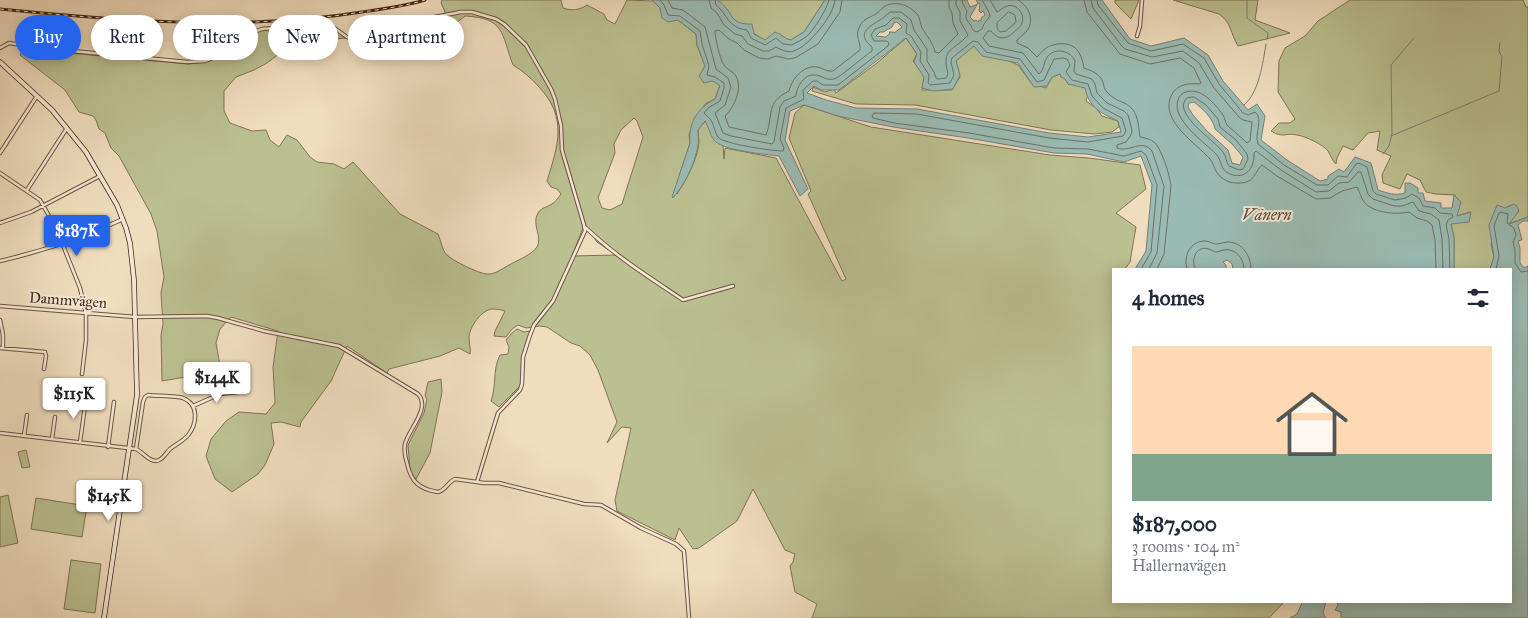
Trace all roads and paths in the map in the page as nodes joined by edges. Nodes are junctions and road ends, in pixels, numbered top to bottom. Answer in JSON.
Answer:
{"nodes":[{"id":1,"x":1142,"y":0,"type":"edge"},
{"id":2,"x":1137,"y":36,"type":"dead end"},
{"id":3,"x":0,"y":48,"type":"edge"},
{"id":4,"x":1,"y":65,"type":"edge"},
{"id":5,"x":37,"y":96,"type":"junction"},
{"id":6,"x":67,"y":128,"type":"junction"},
{"id":7,"x":0,"y":153,"type":"edge"},
{"id":8,"x":0,"y":173,"type":"edge"},
{"id":9,"x":101,"y":176,"type":"junction"},
{"id":10,"x":27,"y":190,"type":"junction"},
{"id":11,"x":44,"y":205,"type":"junction"},
{"id":12,"x":123,"y":219,"type":"junction"},
{"id":13,"x":0,"y":223,"type":"edge"},
{"id":14,"x":584,"y":226,"type":"junction"},
{"id":15,"x":62,"y":244,"type":"junction"},
{"id":16,"x":0,"y":261,"type":"edge"},
{"id":17,"x":733,"y":286,"type":"dead end"},
{"id":18,"x":0,"y":306,"type":"edge"},
{"id":19,"x":86,"y":313,"type":"junction"},
{"id":20,"x":135,"y":317,"type":"junction"},
{"id":21,"x":0,"y":320,"type":"edge"},
{"id":22,"x":2,"y":348,"type":"edge"},
{"id":23,"x":44,"y":369,"type":"dead end"},
{"id":24,"x":82,"y":374,"type":"dead end"},
{"id":25,"x":238,"y":392,"type":"dead end"},
{"id":26,"x":86,"y":399,"type":"dead end"},
{"id":27,"x":114,"y":402,"type":"dead end"},
{"id":28,"x":193,"y":406,"type":"junction"},
{"id":29,"x":27,"y":416,"type":"dead end"},
{"id":30,"x":55,"y":417,"type":"dead end"},
{"id":31,"x":0,"y":433,"type":"edge"},
{"id":32,"x":24,"y":436,"type":"junction"},
{"id":33,"x":52,"y":439,"type":"junction"},
{"id":34,"x":80,"y":443,"type":"junction"},
{"id":35,"x":108,"y":447,"type":"junction"},
{"id":36,"x":129,"y":449,"type":"junction"},
{"id":37,"x":136,"y":449,"type":"junction"},
{"id":38,"x":477,"y":482,"type":"junction"},
{"id":39,"x":104,"y":618,"type":"edge"},
{"id":40,"x":689,"y":618,"type":"edge"}],
"edges":[{"from":1,"to":2,"type":"street"},
{"from":3,"to":14,"type":"street"},
{"from":4,"to":5,"type":"street"},
{"from":5,"to":6,"type":"street"},
{"from":5,"to":7,"type":"street"},
{"from":6,"to":9,"type":"street"},
{"from":6,"to":10,"type":"street"},
{"from":8,"to":10,"type":"street"},
{"from":9,"to":11,"type":"street"},
{"from":9,"to":12,"type":"street"},
{"from":10,"to":11,"type":"street"},
{"from":11,"to":13,"type":"street"},
{"from":11,"to":15,"type":"street"},
{"from":12,"to":15,"type":"street"},
{"from":12,"to":20,"type":"street"},
{"from":14,"to":17,"type":"street"},
{"from":14,"to":38,"type":"street"},
{"from":15,"to":16,"type":"street"},
{"from":15,"to":19,"type":"street"},
{"from":18,"to":19,"type":"street","name":"Dammvägen"},
{"from":19,"to":20,"type":"street","name":"Dammvägen"},
{"from":19,"to":24,"type":"street"},
{"from":20,"to":36,"type":"street"},
{"from":20,"to":38,"type":"street","name":"Dammvägen"},
{"from":21,"to":22,"type":"street"},
{"from":22,"to":23,"type":"street"},
{"from":25,"to":28,"type":"street"},
{"from":26,"to":34,"type":"street"},
{"from":27,"to":35,"type":"street"},
{"from":28,"to":37,"type":"street"},
{"from":28,"to":37,"type":"street"},
{"from":29,"to":32,"type":"street"},
{"from":30,"to":33,"type":"street"},
{"from":31,"to":32,"type":"street"},
{"from":32,"to":33,"type":"street"},
{"from":33,"to":34,"type":"street"},
{"from":34,"to":35,"type":"street"},
{"from":35,"to":36,"type":"street"},
{"from":36,"to":37,"type":"street"},
{"from":36,"to":39,"type":"street"},
{"from":38,"to":40,"type":"street"}]}
